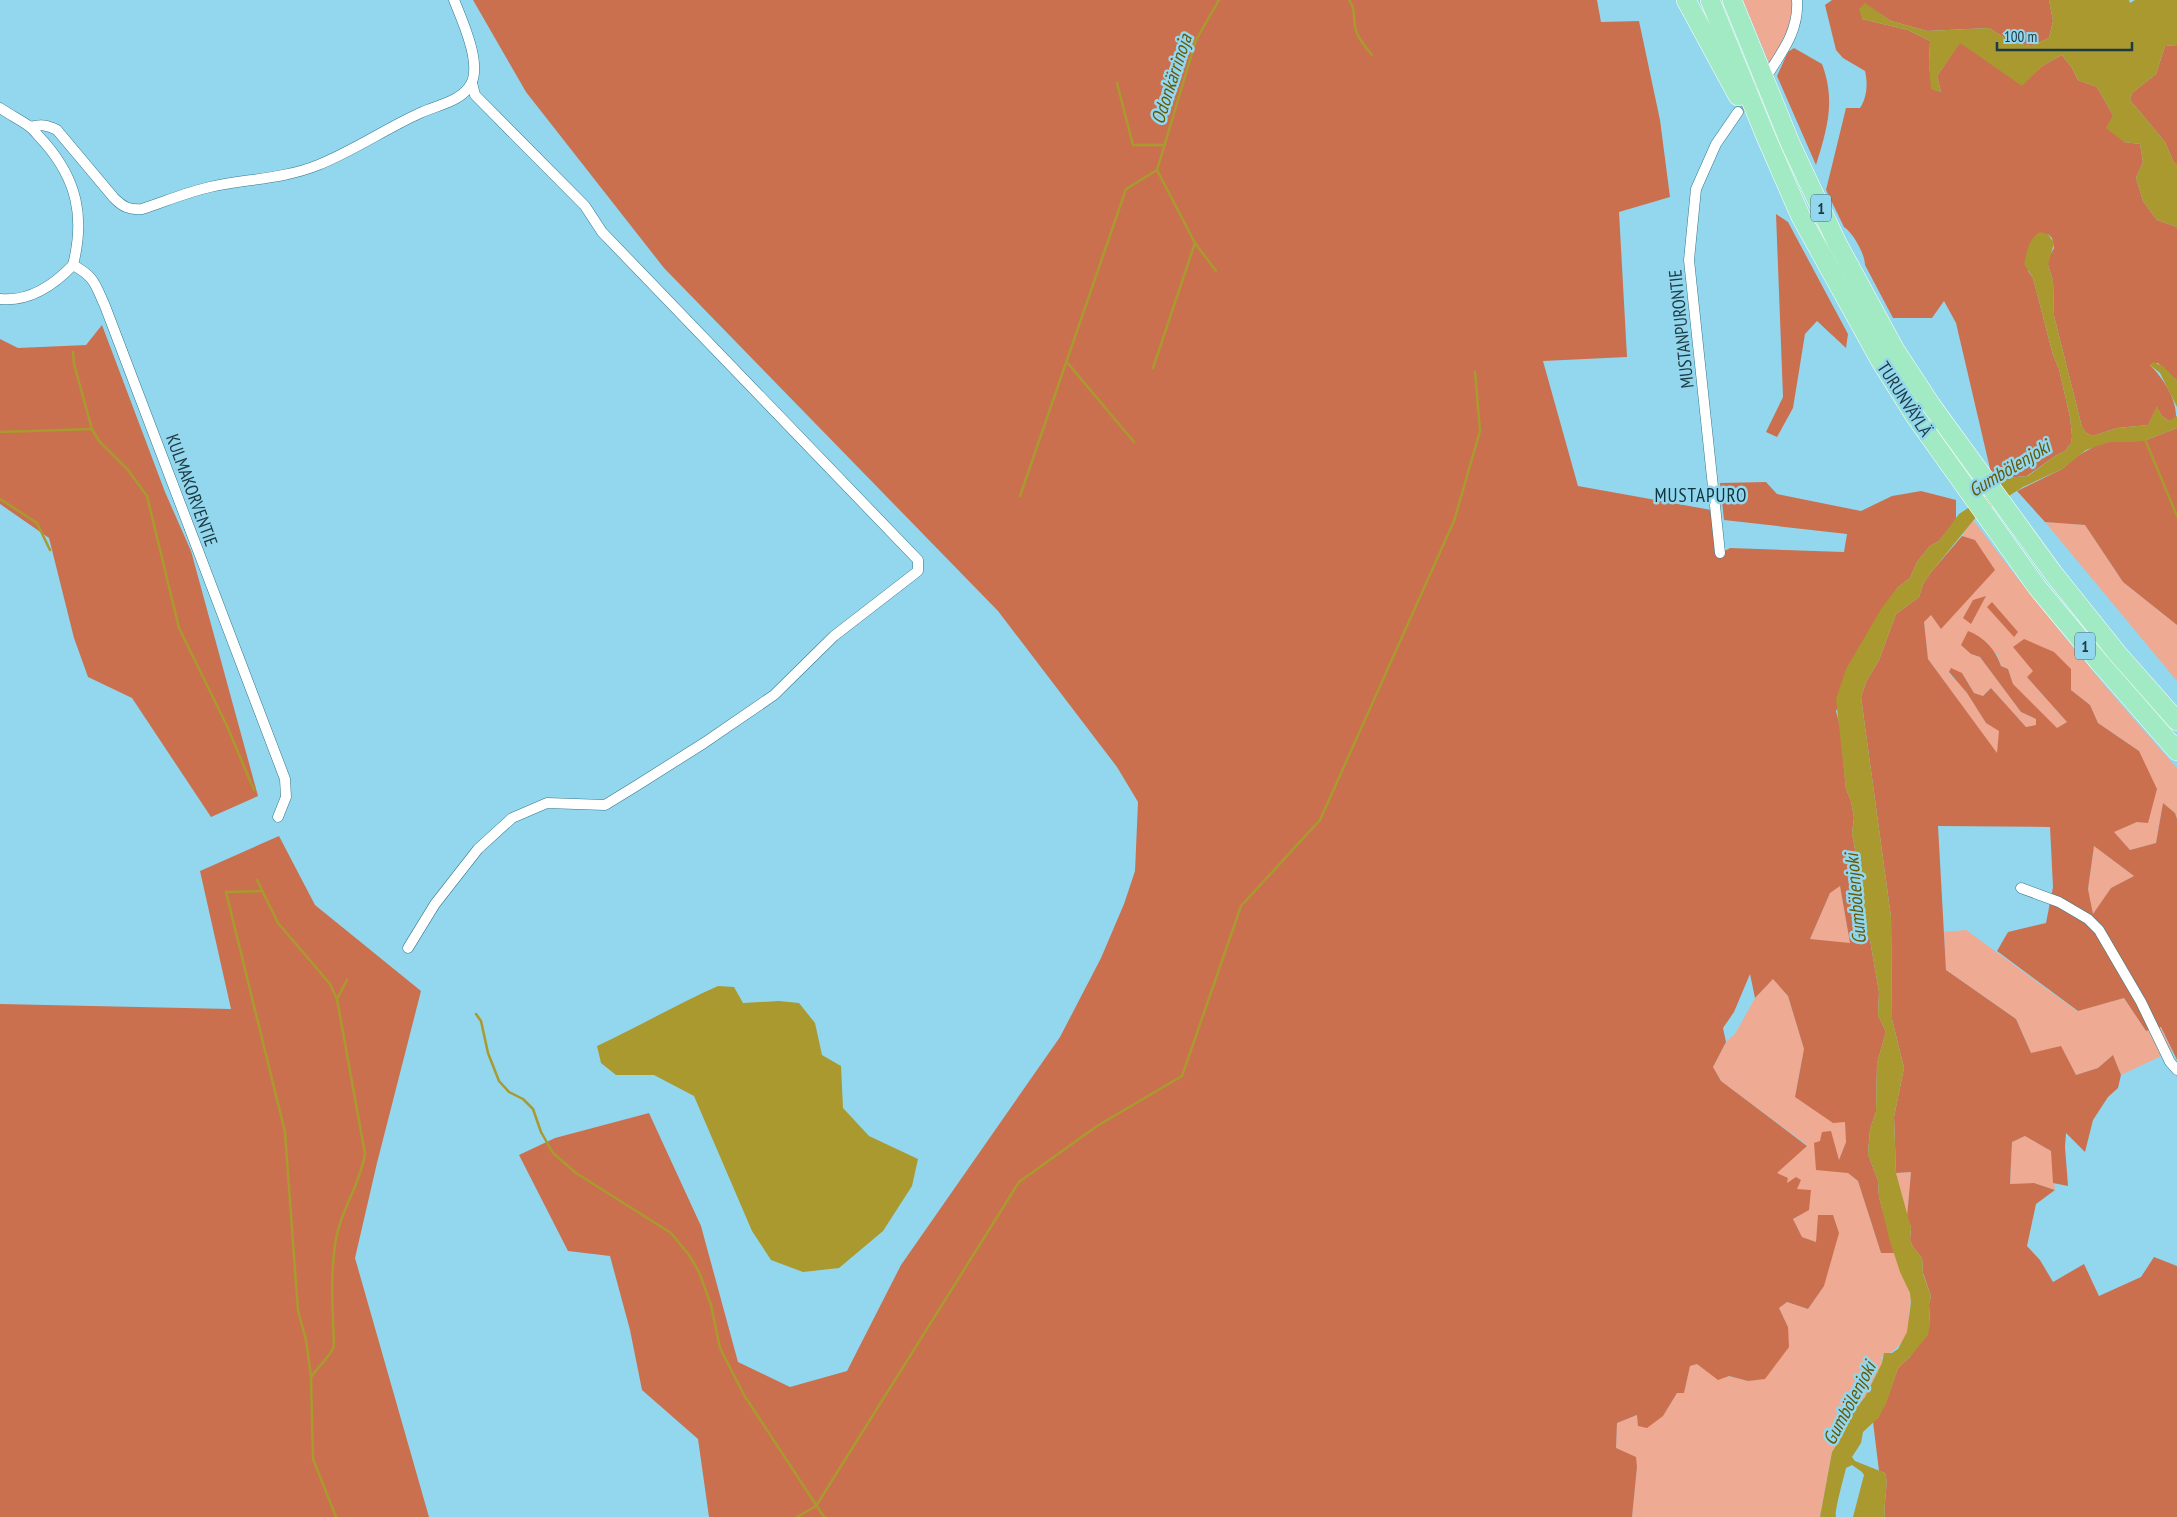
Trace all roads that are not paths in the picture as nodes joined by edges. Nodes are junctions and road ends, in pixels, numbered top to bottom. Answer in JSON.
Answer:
{"nodes":[{"id":1,"x":454,"y":0,"type":"edge"},
{"id":2,"x":1686,"y":0,"type":"edge"},
{"id":3,"x":1710,"y":0,"type":"edge"},
{"id":4,"x":1732,"y":0,"type":"edge"},
{"id":5,"x":1797,"y":0,"type":"edge"},
{"id":6,"x":1770,"y":71,"type":"tunnel mouth"},
{"id":7,"x":472,"y":83,"type":"junction"},
{"id":8,"x":0,"y":108,"type":"edge"},
{"id":9,"x":1738,"y":112,"type":"tunnel mouth"},
{"id":10,"x":30,"y":127,"type":"junction"},
{"id":11,"x":1801,"y":217,"type":"junction"},
{"id":12,"x":73,"y":265,"type":"junction"},
{"id":13,"x":0,"y":299,"type":"edge"},
{"id":14,"x":1720,"y":553,"type":"dead end"},
{"id":15,"x":2177,"y":721,"type":"edge"},
{"id":16,"x":2177,"y":751,"type":"edge"},
{"id":17,"x":278,"y":817,"type":"dead end"},
{"id":18,"x":2021,"y":888,"type":"dead end"},
{"id":19,"x":408,"y":948,"type":"dead end"},
{"id":20,"x":2177,"y":1070,"type":"edge"}],
"edges":[{"from":1,"to":7,"type":"street"},
{"from":2,"to":11,"type":"highway"},
{"from":3,"to":11,"type":"highway","name":"TURUNVÄYLÄ","number":"1"},
{"from":4,"to":15,"type":"highway","name":"TURUNVÄYLÄ","number":"1"},
{"from":5,"to":6,"type":"street"},
{"from":7,"to":10,"type":"street"},
{"from":7,"to":19,"type":"street"},
{"from":8,"to":10,"type":"street"},
{"from":9,"to":14,"type":"street","name":"MUSTANPURONTIE"},
{"from":10,"to":12,"type":"street"},
{"from":11,"to":16,"type":"highway","name":"TURUNVÄYLÄ","number":"1"},
{"from":12,"to":13,"type":"street"},
{"from":12,"to":17,"type":"street","name":"KULMAKORVENTIE"},
{"from":18,"to":20,"type":"street"}]}
